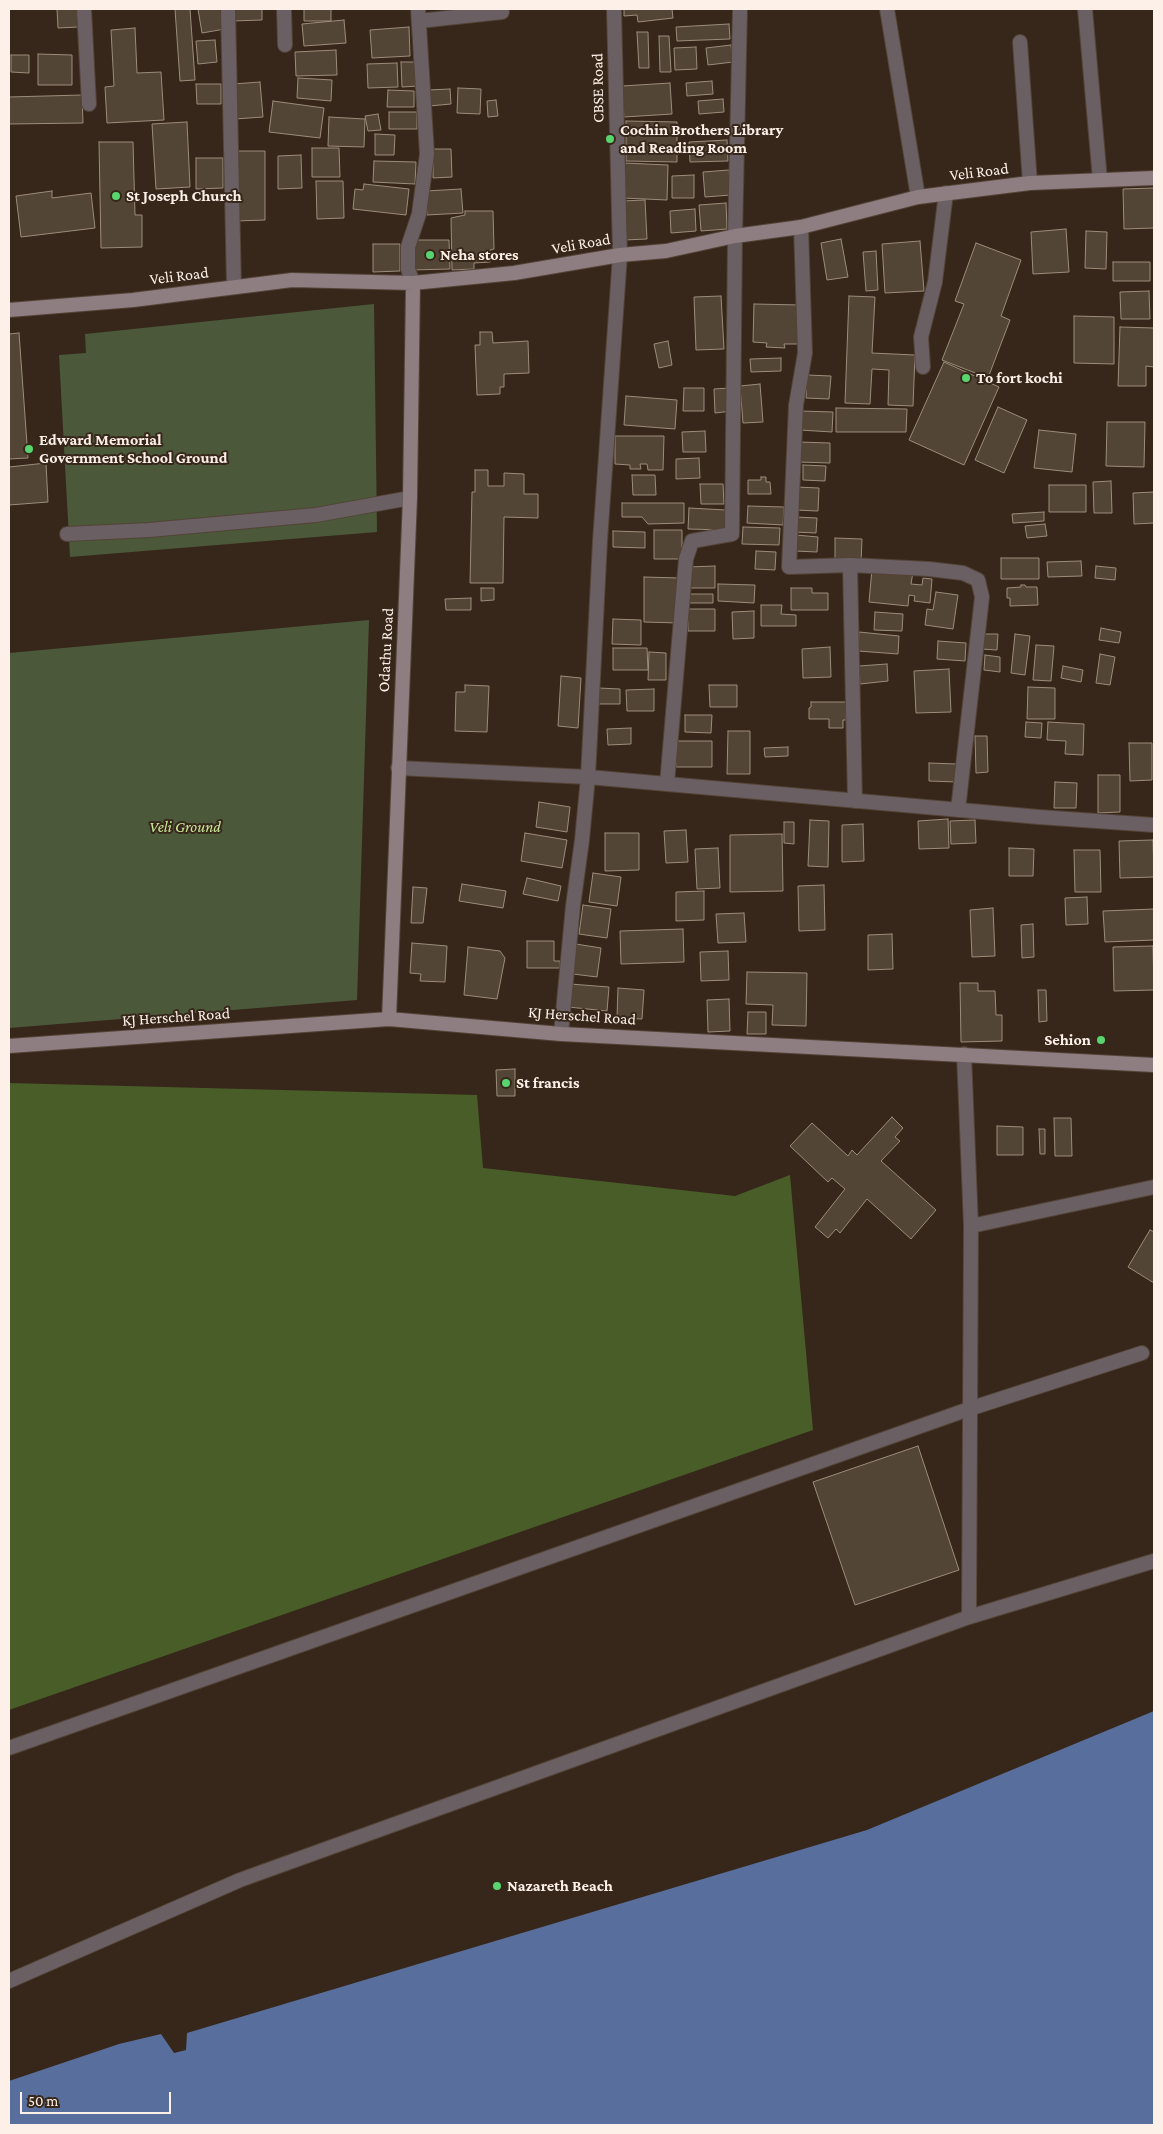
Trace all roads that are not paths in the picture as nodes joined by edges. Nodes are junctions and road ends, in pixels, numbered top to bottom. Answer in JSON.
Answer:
{"nodes":[{"id":1,"x":84,"y":9,"type":"edge"},
{"id":2,"x":228,"y":9,"type":"edge"},
{"id":3,"x":284,"y":9,"type":"edge"},
{"id":4,"x":614,"y":9,"type":"edge"},
{"id":5,"x":740,"y":9,"type":"edge"},
{"id":6,"x":887,"y":9,"type":"edge"},
{"id":7,"x":1085,"y":9,"type":"edge"},
{"id":8,"x":502,"y":12,"type":"dead end"},
{"id":9,"x":419,"y":15,"type":"edge"},
{"id":10,"x":1020,"y":42,"type":"dead end"},
{"id":11,"x":285,"y":45,"type":"dead end"},
{"id":12,"x":89,"y":104,"type":"dead end"},
{"id":13,"x":1154,"y":178,"type":"edge"},
{"id":14,"x":1100,"y":180,"type":"junction"},
{"id":15,"x":1030,"y":183,"type":"junction"},
{"id":16,"x":946,"y":193,"type":"junction"},
{"id":17,"x":918,"y":197,"type":"junction"},
{"id":18,"x":800,"y":227,"type":"junction"},
{"id":19,"x":735,"y":236,"type":"junction"},
{"id":20,"x":620,"y":255,"type":"junction"},
{"id":21,"x":413,"y":283,"type":"junction"},
{"id":22,"x":234,"y":288,"type":"junction"},
{"id":23,"x":9,"y":310,"type":"edge"},
{"id":24,"x":922,"y":367,"type":"dead end"},
{"id":25,"x":410,"y":498,"type":"junction"},
{"id":26,"x":67,"y":534,"type":"dead end"},
{"id":27,"x":850,"y":565,"type":"junction"},
{"id":28,"x":398,"y":768,"type":"junction"},
{"id":29,"x":588,"y":778,"type":"junction"},
{"id":30,"x":667,"y":784,"type":"junction"},
{"id":31,"x":855,"y":801,"type":"junction"},
{"id":32,"x":958,"y":810,"type":"junction"},
{"id":33,"x":1154,"y":825,"type":"edge"},
{"id":34,"x":389,"y":1019,"type":"junction"},
{"id":35,"x":561,"y":1034,"type":"junction"},
{"id":36,"x":9,"y":1046,"type":"edge"},
{"id":37,"x":964,"y":1054,"type":"junction"},
{"id":38,"x":1154,"y":1065,"type":"edge"},
{"id":39,"x":1154,"y":1187,"type":"edge"},
{"id":40,"x":971,"y":1226,"type":"junction"},
{"id":41,"x":1142,"y":1353,"type":"dead end"},
{"id":42,"x":969,"y":1409,"type":"junction"},
{"id":43,"x":1154,"y":1561,"type":"edge"},
{"id":44,"x":969,"y":1616,"type":"junction"},
{"id":45,"x":9,"y":1748,"type":"edge"},
{"id":46,"x":9,"y":1981,"type":"edge"}],
"edges":[{"from":1,"to":12,"type":"street"},
{"from":2,"to":22,"type":"street"},
{"from":3,"to":11,"type":"street"},
{"from":4,"to":20,"type":"street","name":"CBSE Road"},
{"from":5,"to":19,"type":"street"},
{"from":6,"to":17,"type":"street"},
{"from":7,"to":14,"type":"street"},
{"from":8,"to":9,"type":"street"},
{"from":9,"to":21,"type":"street"},
{"from":10,"to":15,"type":"street"},
{"from":13,"to":14,"type":"main road","name":"Veli Road"},
{"from":14,"to":15,"type":"main road","name":"Veli Road"},
{"from":15,"to":16,"type":"main road","name":"Veli Road"},
{"from":16,"to":17,"type":"main road","name":"Veli Road"},
{"from":16,"to":24,"type":"street"},
{"from":17,"to":18,"type":"main road","name":"Veli Road"},
{"from":18,"to":19,"type":"main road","name":"Veli Road"},
{"from":18,"to":27,"type":"street"},
{"from":19,"to":20,"type":"main road","name":"Veli Road"},
{"from":19,"to":30,"type":"street"},
{"from":20,"to":21,"type":"main road","name":"Veli Road"},
{"from":20,"to":29,"type":"street","name":"CBSE Road"},
{"from":21,"to":22,"type":"main road","name":"Veli Road"},
{"from":21,"to":25,"type":"main road","name":"Odathu Road"},
{"from":22,"to":23,"type":"main road","name":"Veli Road"},
{"from":25,"to":26,"type":"street"},
{"from":25,"to":28,"type":"main road","name":"Odathu Road"},
{"from":27,"to":31,"type":"street"},
{"from":27,"to":32,"type":"street"},
{"from":28,"to":29,"type":"street"},
{"from":28,"to":34,"type":"main road","name":"Odathu Road"},
{"from":29,"to":30,"type":"street"},
{"from":29,"to":35,"type":"street","name":"CBSE Road"},
{"from":30,"to":31,"type":"street"},
{"from":31,"to":32,"type":"street"},
{"from":32,"to":33,"type":"street"},
{"from":34,"to":35,"type":"main road","name":"KJ Herschel Road"},
{"from":34,"to":36,"type":"main road","name":"KJ Herschel Road"},
{"from":35,"to":37,"type":"main road","name":"KJ Herschel Road"},
{"from":37,"to":38,"type":"main road","name":"KJ Herschel Road"},
{"from":37,"to":40,"type":"street"},
{"from":39,"to":40,"type":"street"},
{"from":40,"to":42,"type":"street"},
{"from":41,"to":42,"type":"street"},
{"from":42,"to":44,"type":"street"},
{"from":42,"to":45,"type":"street"},
{"from":43,"to":44,"type":"street"},
{"from":44,"to":46,"type":"street"}]}
